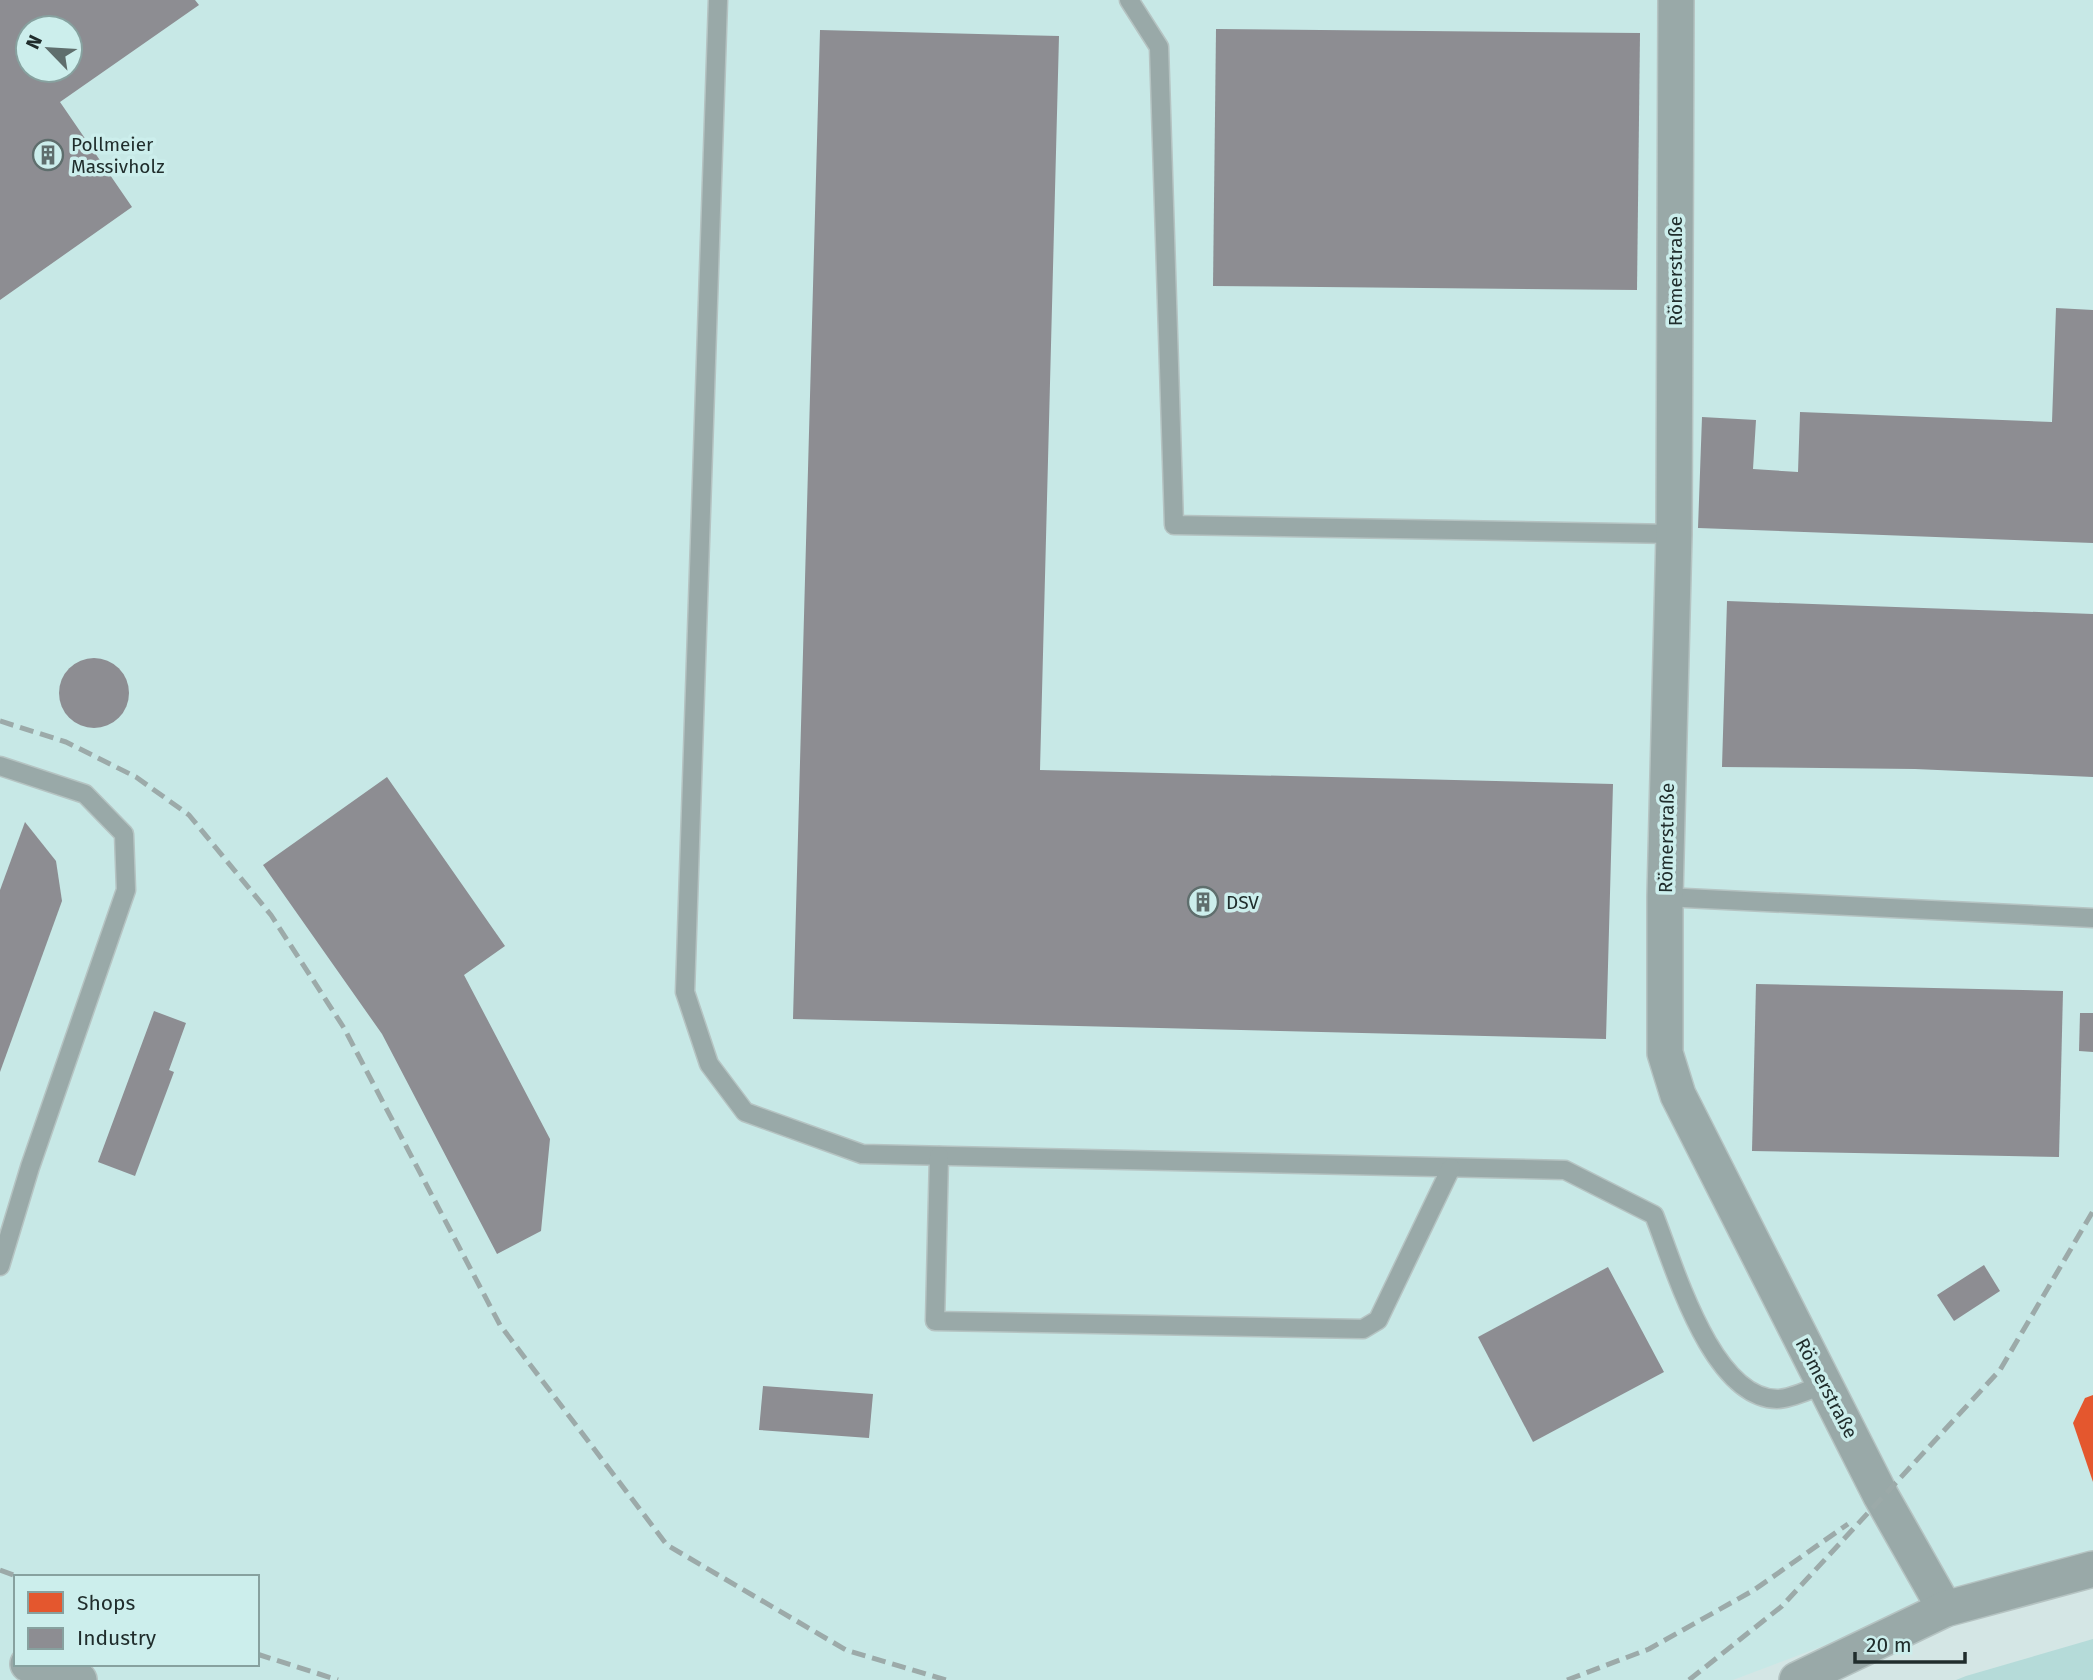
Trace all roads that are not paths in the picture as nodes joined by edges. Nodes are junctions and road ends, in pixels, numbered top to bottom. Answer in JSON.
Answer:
{"nodes":[{"id":1,"x":719,"y":0,"type":"edge"},
{"id":2,"x":1129,"y":0,"type":"edge"},
{"id":3,"x":1676,"y":0,"type":"edge"},
{"id":4,"x":1674,"y":534,"type":"junction"},
{"id":5,"x":0,"y":766,"type":"edge"},
{"id":6,"x":1665,"y":897,"type":"junction"},
{"id":7,"x":2093,"y":918,"type":"edge"},
{"id":8,"x":939,"y":1156,"type":"junction"},
{"id":9,"x":1451,"y":1168,"type":"junction"},
{"id":10,"x":0,"y":1266,"type":"edge"},
{"id":11,"x":1823,"y":1385,"type":"junction"},
{"id":12,"x":2093,"y":1569,"type":"edge"},
{"id":13,"x":1945,"y":1609,"type":"junction"},
{"id":14,"x":34,"y":1666,"type":"edge"},
{"id":15,"x":79,"y":1680,"type":"edge"},
{"id":16,"x":1797,"y":1680,"type":"edge"}],
"edges":[{"from":1,"to":8,"type":"lane"},
{"from":2,"to":4,"type":"lane"},
{"from":3,"to":4,"type":"street","name":"Römerstraße"},
{"from":4,"to":6,"type":"street","name":"Römerstraße"},
{"from":5,"to":10,"type":"lane"},
{"from":6,"to":7,"type":"lane"},
{"from":6,"to":11,"type":"street","name":"Römerstraße"},
{"from":8,"to":9,"type":"lane"},
{"from":8,"to":9,"type":"lane"},
{"from":9,"to":11,"type":"lane"},
{"from":11,"to":13,"type":"street","name":"Römerstraße"},
{"from":12,"to":13,"type":"street"},
{"from":13,"to":16,"type":"street"},
{"from":14,"to":15,"type":"street"}]}
